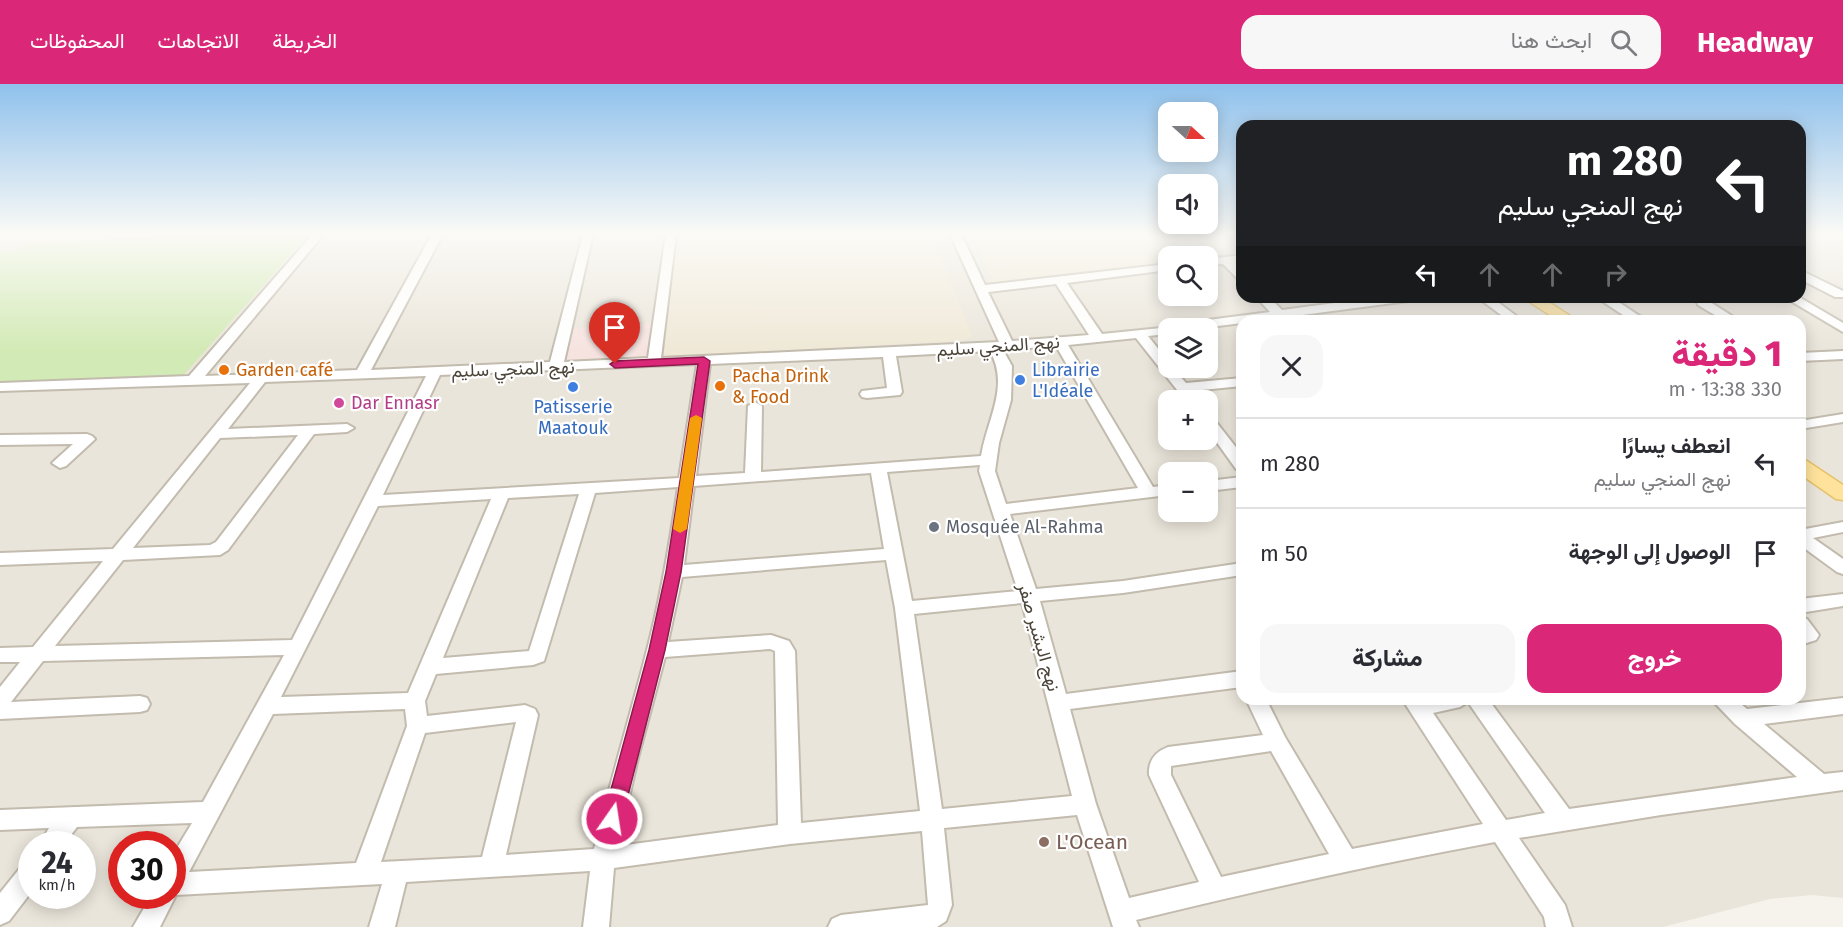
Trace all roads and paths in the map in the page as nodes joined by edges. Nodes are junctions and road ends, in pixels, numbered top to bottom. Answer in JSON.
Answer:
{"nodes":[{"id":1,"x":285,"y":273,"type":"edge"},
{"id":2,"x":417,"y":273,"type":"edge"},
{"id":3,"x":579,"y":273,"type":"edge"},
{"id":4,"x":665,"y":273,"type":"edge"},
{"id":5,"x":974,"y":273,"type":"edge"},
{"id":6,"x":1115,"y":273,"type":"edge"},
{"id":7,"x":1806,"y":277,"type":"edge"},
{"id":8,"x":1059,"y":280,"type":"junction"},
{"id":9,"x":982,"y":289,"type":"junction"},
{"id":10,"x":1839,"y":294,"type":"dead end"},
{"id":11,"x":1268,"y":303,"type":"edge"},
{"id":12,"x":1337,"y":303,"type":"edge"},
{"id":13,"x":1492,"y":303,"type":"edge"},
{"id":14,"x":1540,"y":303,"type":"edge"},
{"id":15,"x":1557,"y":303,"type":"edge"},
{"id":16,"x":1612,"y":303,"type":"edge"},
{"id":17,"x":1704,"y":303,"type":"edge"},
{"id":18,"x":1801,"y":303,"type":"edge"},
{"id":19,"x":1279,"y":314,"type":"junction"},
{"id":20,"x":1274,"y":315,"type":"edge"},
{"id":21,"x":1508,"y":315,"type":"edge"},
{"id":22,"x":1560,"y":315,"type":"edge"},
{"id":23,"x":1577,"y":315,"type":"edge"},
{"id":24,"x":1631,"y":315,"type":"edge"},
{"id":25,"x":1724,"y":315,"type":"edge"},
{"id":26,"x":1236,"y":322,"type":"edge"},
{"id":27,"x":1218,"y":324,"type":"edge"},
{"id":28,"x":1840,"y":324,"type":"edge"},
{"id":29,"x":1158,"y":331,"type":"edge"},
{"id":30,"x":1140,"y":333,"type":"junction"},
{"id":31,"x":1098,"y":338,"type":"junction"},
{"id":32,"x":1060,"y":342,"type":"junction"},
{"id":33,"x":1001,"y":347,"type":"junction"},
{"id":34,"x":889,"y":354,"type":"junction"},
{"id":35,"x":1843,"y":355,"type":"edge"},
{"id":36,"x":1806,"y":356,"type":"edge"},
{"id":37,"x":704,"y":361,"type":"junction"},
{"id":38,"x":654,"y":362,"type":"junction"},
{"id":39,"x":556,"y":367,"type":"junction"},
{"id":40,"x":435,"y":372,"type":"junction"},
{"id":41,"x":362,"y":374,"type":"junction"},
{"id":42,"x":260,"y":379,"type":"junction"},
{"id":43,"x":193,"y":381,"type":"junction"},
{"id":44,"x":1236,"y":383,"type":"edge"},
{"id":45,"x":0,"y":387,"type":"edge"},
{"id":46,"x":1182,"y":388,"type":"joint"},
{"id":47,"x":867,"y":394,"type":"dead end"},
{"id":48,"x":755,"y":406,"type":"dead end"},
{"id":49,"x":1843,"y":418,"type":"edge"},
{"id":50,"x":1806,"y":424,"type":"edge"},
{"id":51,"x":347,"y":428,"type":"dead end"},
{"id":52,"x":309,"y":429,"type":"junction"},
{"id":53,"x":214,"y":434,"type":"junction"},
{"id":54,"x":1218,"y":434,"type":"edge"},
{"id":55,"x":0,"y":440,"type":"edge"},
{"id":56,"x":1236,"y":458,"type":"edge"},
{"id":57,"x":1806,"y":458,"type":"edge"},
{"id":58,"x":987,"y":460,"type":"junction"},
{"id":59,"x":60,"y":463,"type":"dead end"},
{"id":60,"x":878,"y":468,"type":"junction"},
{"id":61,"x":1806,"y":469,"type":"edge"},
{"id":62,"x":753,"y":477,"type":"junction"},
{"id":63,"x":1843,"y":481,"type":"edge"},
{"id":64,"x":687,"y":482,"type":"junction"},
{"id":65,"x":1236,"y":483,"type":"edge"},
{"id":66,"x":1218,"y":485,"type":"edge"},
{"id":67,"x":589,"y":488,"type":"junction"},
{"id":68,"x":1158,"y":492,"type":"edge"},
{"id":69,"x":502,"y":493,"type":"junction"},
{"id":70,"x":1149,"y":493,"type":"junction"},
{"id":71,"x":1843,"y":494,"type":"edge"},
{"id":72,"x":374,"y":501,"type":"junction"},
{"id":73,"x":1000,"y":510,"type":"junction"},
{"id":74,"x":1843,"y":527,"type":"edge"},
{"id":75,"x":1806,"y":534,"type":"edge"},
{"id":76,"x":1806,"y":541,"type":"edge"},
{"id":77,"x":894,"y":554,"type":"junction"},
{"id":78,"x":116,"y":555,"type":"junction"},
{"id":79,"x":0,"y":559,"type":"edge"},
{"id":80,"x":1843,"y":568,"type":"edge"},
{"id":81,"x":1236,"y":570,"type":"edge"},
{"id":82,"x":674,"y":572,"type":"junction"},
{"id":83,"x":1029,"y":595,"type":"junction"},
{"id":84,"x":1843,"y":600,"type":"edge"},
{"id":85,"x":1806,"y":605,"type":"edge"},
{"id":86,"x":904,"y":608,"type":"junction"},
{"id":87,"x":299,"y":647,"type":"junction"},
{"id":88,"x":657,"y":650,"type":"junction"},
{"id":89,"x":0,"y":655,"type":"edge"},
{"id":90,"x":36,"y":655,"type":"junction"},
{"id":91,"x":429,"y":667,"type":"junction"},
{"id":92,"x":1236,"y":680,"type":"edge"},
{"id":93,"x":0,"y":701,"type":"edge"},
{"id":94,"x":415,"y":701,"type":"junction"},
{"id":95,"x":1808,"y":702,"type":"edge"},
{"id":96,"x":1058,"y":703,"type":"junction"},
{"id":97,"x":140,"y":704,"type":"dead end"},
{"id":98,"x":1259,"y":705,"type":"edge"},
{"id":99,"x":1416,"y":705,"type":"edge"},
{"id":100,"x":1481,"y":705,"type":"edge"},
{"id":101,"x":1728,"y":705,"type":"edge"},
{"id":102,"x":1796,"y":705,"type":"edge"},
{"id":103,"x":267,"y":706,"type":"junction"},
{"id":104,"x":1843,"y":706,"type":"edge"},
{"id":105,"x":0,"y":711,"type":"edge"},
{"id":106,"x":1742,"y":718,"type":"junction"},
{"id":107,"x":417,"y":726,"type":"junction"},
{"id":108,"x":1277,"y":742,"type":"junction"},
{"id":109,"x":1843,"y":781,"type":"edge"},
{"id":110,"x":1819,"y":783,"type":"junction"},
{"id":111,"x":1085,"y":804,"type":"junction"},
{"id":112,"x":210,"y":812,"type":"junction"},
{"id":113,"x":70,"y":818,"type":"junction"},
{"id":114,"x":932,"y":819,"type":"junction"},
{"id":115,"x":0,"y":820,"type":"edge"},
{"id":116,"x":1563,"y":820,"type":"junction"},
{"id":117,"x":1499,"y":830,"type":"junction"},
{"id":118,"x":60,"y":831,"type":"edge"},
{"id":119,"x":790,"y":834,"type":"junction"},
{"id":120,"x":186,"y":856,"type":"edge"},
{"id":121,"x":603,"y":859,"type":"junction"},
{"id":122,"x":1346,"y":861,"type":"junction"},
{"id":123,"x":491,"y":867,"type":"junction"},
{"id":124,"x":397,"y":872,"type":"junction"},
{"id":125,"x":364,"y":875,"type":"junction"},
{"id":126,"x":186,"y":881,"type":"edge"},
{"id":127,"x":1215,"y":888,"type":"junction"},
{"id":128,"x":18,"y":889,"type":"edge"},
{"id":129,"x":156,"y":909,"type":"edge"},
{"id":130,"x":0,"y":913,"type":"edge"},
{"id":131,"x":1123,"y":919,"type":"edge"},
{"id":132,"x":146,"y":927,"type":"edge"},
{"id":133,"x":382,"y":927,"type":"edge"},
{"id":134,"x":596,"y":927,"type":"edge"},
{"id":135,"x":841,"y":927,"type":"edge"},
{"id":136,"x":1559,"y":927,"type":"edge"}],
"edges":[{"from":1,"to":43,"type":"street"},
{"from":2,"to":41,"type":"street"},
{"from":3,"to":39,"type":"street"},
{"from":4,"to":38,"type":"street"},
{"from":5,"to":9,"type":"street","name":"نهج البشير صفر"},
{"from":6,"to":8,"type":"street"},
{"from":7,"to":10,"type":"street"},
{"from":8,"to":9,"type":"street"},
{"from":8,"to":31,"type":"street"},
{"from":9,"to":33,"type":"street","name":"نهج البشير صفر"},
{"from":11,"to":19,"type":"street"},
{"from":12,"to":19,"type":"street"},
{"from":13,"to":21,"type":"street"},
{"from":14,"to":22,"type":"main road"},
{"from":15,"to":23,"type":"main road"},
{"from":16,"to":24,"type":"street"},
{"from":17,"to":25,"type":"street"},
{"from":18,"to":28,"type":"street"},
{"from":19,"to":20,"type":"street"},
{"from":26,"to":27,"type":"street"},
{"from":29,"to":30,"type":"street","name":"نهج المنجي سليم"},
{"from":30,"to":31,"type":"street","name":"نهج المنجي سليم"},
{"from":30,"to":46,"type":"street"},
{"from":31,"to":32,"type":"street","name":"نهج المنجي سليم"},
{"from":32,"to":33,"type":"street","name":"نهج المنجي سليم"},
{"from":32,"to":70,"type":"street"},
{"from":33,"to":34,"type":"street","name":"نهج المنجي سليم"},
{"from":33,"to":58,"type":"street","name":"نهج البشير صفر"},
{"from":34,"to":37,"type":"street","name":"نهج المنجي سليم"},
{"from":34,"to":47,"type":"street"},
{"from":35,"to":36,"type":"street"},
{"from":37,"to":38,"type":"street","name":"نهج المنجي سليم"},
{"from":37,"to":64,"type":"street"},
{"from":38,"to":39,"type":"street","name":"نهج المنجي سليم"},
{"from":39,"to":40,"type":"street","name":"نهج المنجي سليم"},
{"from":40,"to":41,"type":"street","name":"نهج المنجي سليم"},
{"from":40,"to":72,"type":"street"},
{"from":41,"to":42,"type":"street","name":"نهج المنجي سليم"},
{"from":42,"to":43,"type":"street","name":"نهج المنجي سليم"},
{"from":42,"to":53,"type":"street"},
{"from":43,"to":45,"type":"street","name":"نهج المنجي سليم"},
{"from":44,"to":46,"type":"street"},
{"from":48,"to":62,"type":"street"},
{"from":49,"to":50,"type":"street"},
{"from":51,"to":52,"type":"street"},
{"from":52,"to":53,"type":"street"},
{"from":52,"to":78,"type":"street"},
{"from":53,"to":78,"type":"street"},
{"from":54,"to":56,"type":"street"},
{"from":55,"to":59,"type":"street"},
{"from":57,"to":63,"type":"main road"},
{"from":58,"to":60,"type":"street"},
{"from":58,"to":73,"type":"street","name":"نهج البشير صفر"},
{"from":60,"to":62,"type":"street"},
{"from":60,"to":77,"type":"street"},
{"from":61,"to":71,"type":"main road"},
{"from":62,"to":64,"type":"street"},
{"from":64,"to":67,"type":"street"},
{"from":64,"to":82,"type":"street"},
{"from":65,"to":66,"type":"street"},
{"from":67,"to":69,"type":"street"},
{"from":67,"to":91,"type":"street"},
{"from":68,"to":70,"type":"street"},
{"from":69,"to":72,"type":"street"},
{"from":69,"to":91,"type":"street"},
{"from":70,"to":73,"type":"street"},
{"from":72,"to":87,"type":"street"},
{"from":73,"to":83,"type":"street","name":"نهج البشير صفر"},
{"from":74,"to":75,"type":"street"},
{"from":76,"to":80,"type":"street"},
{"from":77,"to":82,"type":"street"},
{"from":77,"to":86,"type":"street"},
{"from":78,"to":79,"type":"street"},
{"from":78,"to":90,"type":"street"},
{"from":81,"to":83,"type":"street"},
{"from":82,"to":88,"type":"street"},
{"from":83,"to":86,"type":"street"},
{"from":83,"to":96,"type":"street","name":"نهج البشير صفر"},
{"from":84,"to":85,"type":"street"},
{"from":86,"to":114,"type":"street"},
{"from":87,"to":90,"type":"street"},
{"from":87,"to":103,"type":"street"},
{"from":88,"to":119,"type":"street"},
{"from":88,"to":121,"type":"street"},
{"from":89,"to":90,"type":"street"},
{"from":90,"to":93,"type":"street"},
{"from":91,"to":94,"type":"street"},
{"from":92,"to":96,"type":"street"},
{"from":94,"to":103,"type":"street"},
{"from":94,"to":107,"type":"street"},
{"from":95,"to":104,"type":"street"},
{"from":96,"to":111,"type":"street","name":"نهج البشير صفر"},
{"from":97,"to":105,"type":"street"},
{"from":98,"to":108,"type":"street"},
{"from":99,"to":117,"type":"street"},
{"from":100,"to":116,"type":"street"},
{"from":101,"to":106,"type":"street"},
{"from":102,"to":106,"type":"street"},
{"from":103,"to":112,"type":"street"},
{"from":106,"to":110,"type":"street"},
{"from":107,"to":123,"type":"street"},
{"from":107,"to":125,"type":"street"},
{"from":108,"to":122,"type":"street"},
{"from":108,"to":127,"type":"street"},
{"from":109,"to":110,"type":"street"},
{"from":110,"to":116,"type":"street"},
{"from":111,"to":114,"type":"street"},
{"from":111,"to":131,"type":"street","name":"نهج البشير صفر"},
{"from":112,"to":113,"type":"street"},
{"from":112,"to":120,"type":"street"},
{"from":113,"to":115,"type":"street"},
{"from":113,"to":118,"type":"street"},
{"from":114,"to":119,"type":"street"},
{"from":114,"to":135,"type":"street"},
{"from":116,"to":117,"type":"street"},
{"from":117,"to":122,"type":"street"},
{"from":117,"to":136,"type":"street"},
{"from":119,"to":121,"type":"street"},
{"from":121,"to":123,"type":"street"},
{"from":121,"to":134,"type":"street"},
{"from":122,"to":127,"type":"street"},
{"from":123,"to":124,"type":"street"},
{"from":124,"to":125,"type":"street"},
{"from":124,"to":133,"type":"street"},
{"from":125,"to":126,"type":"street"},
{"from":127,"to":131,"type":"street"},
{"from":128,"to":130,"type":"street"},
{"from":129,"to":132,"type":"street"}]}
